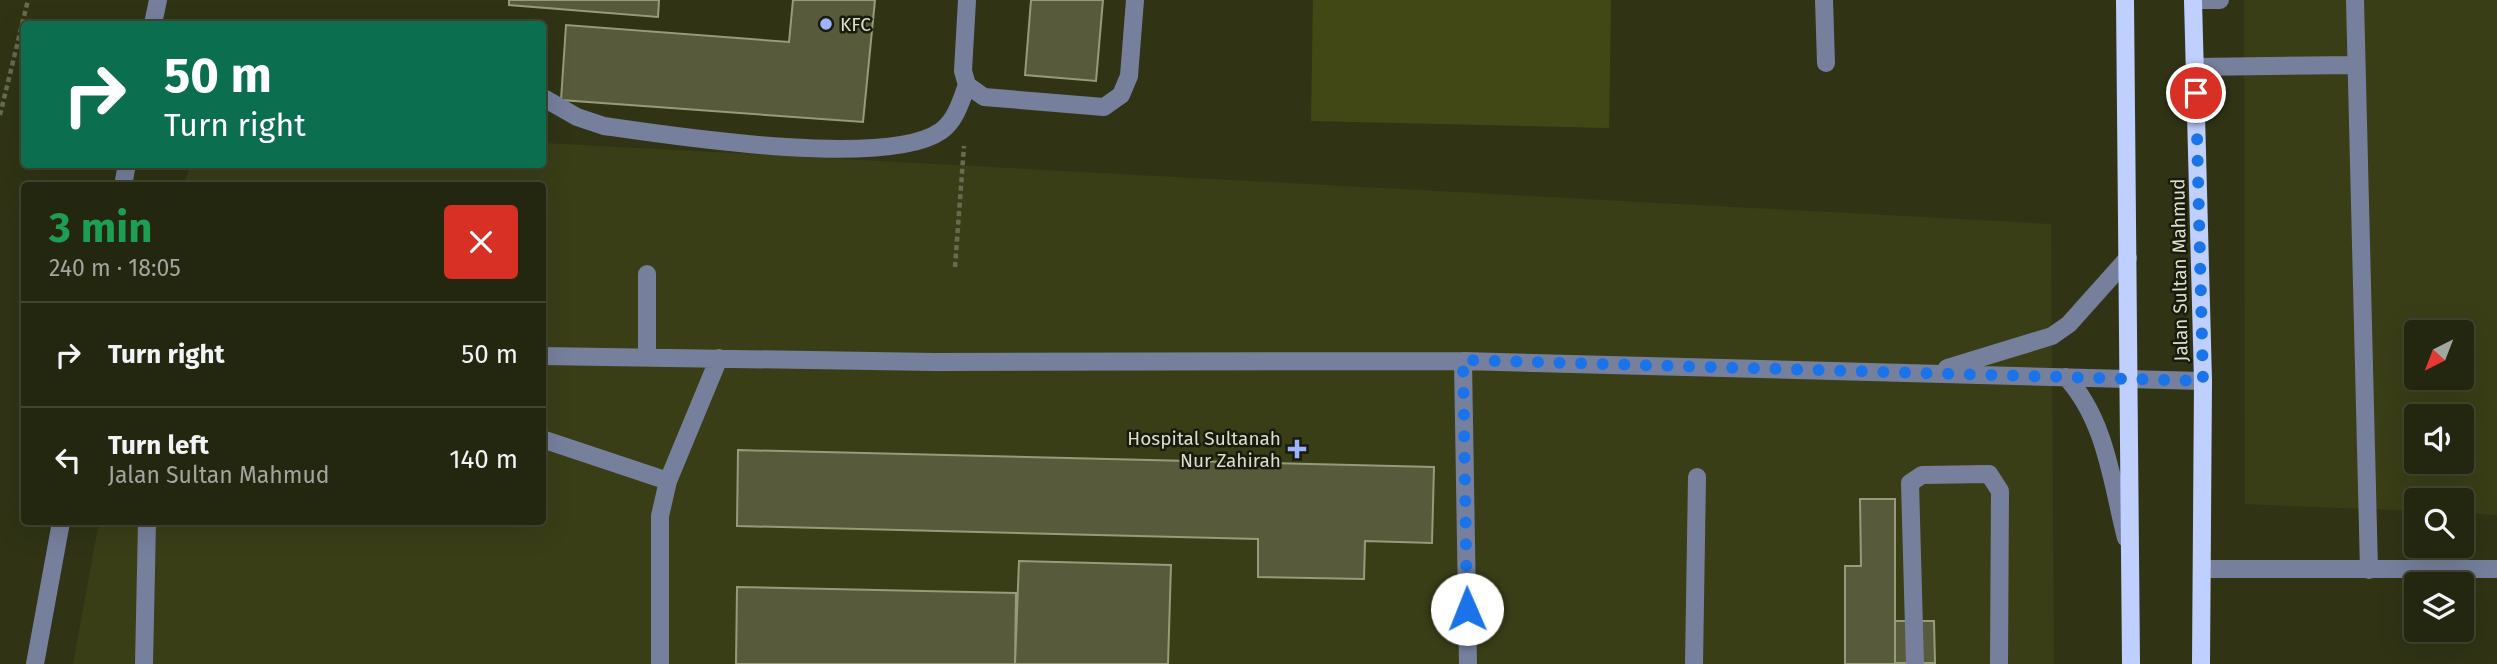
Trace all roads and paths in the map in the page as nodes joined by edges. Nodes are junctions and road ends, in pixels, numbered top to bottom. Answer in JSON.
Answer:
{"nodes":[{"id":1,"x":28,"y":0,"type":"edge"},
{"id":2,"x":158,"y":0,"type":"edge"},
{"id":3,"x":967,"y":0,"type":"edge"},
{"id":4,"x":1135,"y":0,"type":"edge"},
{"id":5,"x":1824,"y":0,"type":"edge"},
{"id":6,"x":2125,"y":0,"type":"edge"},
{"id":7,"x":2193,"y":0,"type":"edge"},
{"id":8,"x":2220,"y":0,"type":"edge"},
{"id":9,"x":2354,"y":0,"type":"edge"},
{"id":10,"x":23,"y":21,"type":"edge"},
{"id":11,"x":154,"y":21,"type":"edge"},
{"id":12,"x":21,"y":29,"type":"edge"},
{"id":13,"x":1826,"y":63,"type":"dead end"},
{"id":14,"x":2354,"y":65,"type":"junction"},
{"id":15,"x":2195,"y":67,"type":"junction"},
{"id":16,"x":967,"y":85,"type":"junction"},
{"id":17,"x":546,"y":99,"type":"edge"},
{"id":18,"x":0,"y":115,"type":"edge"},
{"id":19,"x":965,"y":139,"type":"dead end"},
{"id":20,"x":2128,"y":258,"type":"junction"},
{"id":21,"x":955,"y":267,"type":"dead end"},
{"id":22,"x":647,"y":274,"type":"dead end"},
{"id":23,"x":546,"y":356,"type":"edge"},
{"id":24,"x":647,"y":357,"type":"junction"},
{"id":25,"x":719,"y":358,"type":"junction"},
{"id":26,"x":1463,"y":360,"type":"junction"},
{"id":27,"x":1934,"y":372,"type":"junction"},
{"id":28,"x":2066,"y":377,"type":"junction"},
{"id":29,"x":2129,"y":379,"type":"junction"},
{"id":30,"x":2203,"y":381,"type":"junction"},
{"id":31,"x":546,"y":440,"type":"edge"},
{"id":32,"x":1697,"y":477,"type":"dead end"},
{"id":33,"x":668,"y":481,"type":"junction"},
{"id":34,"x":60,"y":525,"type":"edge"},
{"id":35,"x":147,"y":525,"type":"edge"},
{"id":36,"x":2130,"y":555,"type":"junction"},
{"id":37,"x":2202,"y":569,"type":"junction"},
{"id":38,"x":2497,"y":569,"type":"edge"},
{"id":39,"x":2369,"y":570,"type":"junction"},
{"id":40,"x":35,"y":664,"type":"edge"},
{"id":41,"x":144,"y":664,"type":"edge"},
{"id":42,"x":660,"y":664,"type":"edge"},
{"id":43,"x":1468,"y":664,"type":"edge"},
{"id":44,"x":1694,"y":664,"type":"edge"},
{"id":45,"x":1915,"y":664,"type":"edge"},
{"id":46,"x":1999,"y":664,"type":"edge"},
{"id":47,"x":2131,"y":664,"type":"edge"},
{"id":48,"x":2201,"y":664,"type":"edge"}],
"edges":[{"from":1,"to":10,"type":"path"},
{"from":2,"to":11,"type":"street"},
{"from":3,"to":16,"type":"street"},
{"from":4,"to":16,"type":"street"},
{"from":5,"to":13,"type":"street"},
{"from":6,"to":20,"type":"main road"},
{"from":7,"to":8,"type":"street"},
{"from":7,"to":15,"type":"main road","name":"Jalan Sultan Mahmud"},
{"from":9,"to":14,"type":"street"},
{"from":12,"to":18,"type":"path"},
{"from":14,"to":15,"type":"street"},
{"from":14,"to":39,"type":"street"},
{"from":15,"to":30,"type":"main road","name":"Jalan Sultan Mahmud"},
{"from":16,"to":17,"type":"street"},
{"from":19,"to":21,"type":"path"},
{"from":20,"to":27,"type":"street"},
{"from":20,"to":29,"type":"main road"},
{"from":22,"to":24,"type":"street"},
{"from":23,"to":24,"type":"street"},
{"from":24,"to":25,"type":"street"},
{"from":25,"to":26,"type":"street"},
{"from":25,"to":33,"type":"street"},
{"from":26,"to":27,"type":"street"},
{"from":26,"to":43,"type":"street"},
{"from":27,"to":28,"type":"street"},
{"from":28,"to":29,"type":"street"},
{"from":28,"to":36,"type":"street"},
{"from":29,"to":30,"type":"street"},
{"from":29,"to":36,"type":"main road"},
{"from":30,"to":37,"type":"main road","name":"Jalan Sultan Mahmud"},
{"from":31,"to":33,"type":"street"},
{"from":32,"to":44,"type":"street"},
{"from":33,"to":42,"type":"street"},
{"from":34,"to":40,"type":"street"},
{"from":35,"to":41,"type":"street"},
{"from":36,"to":47,"type":"main road"},
{"from":37,"to":39,"type":"street"},
{"from":37,"to":48,"type":"main road","name":"Jalan Sultan Mahmud"},
{"from":38,"to":39,"type":"street"},
{"from":45,"to":46,"type":"street"}]}
